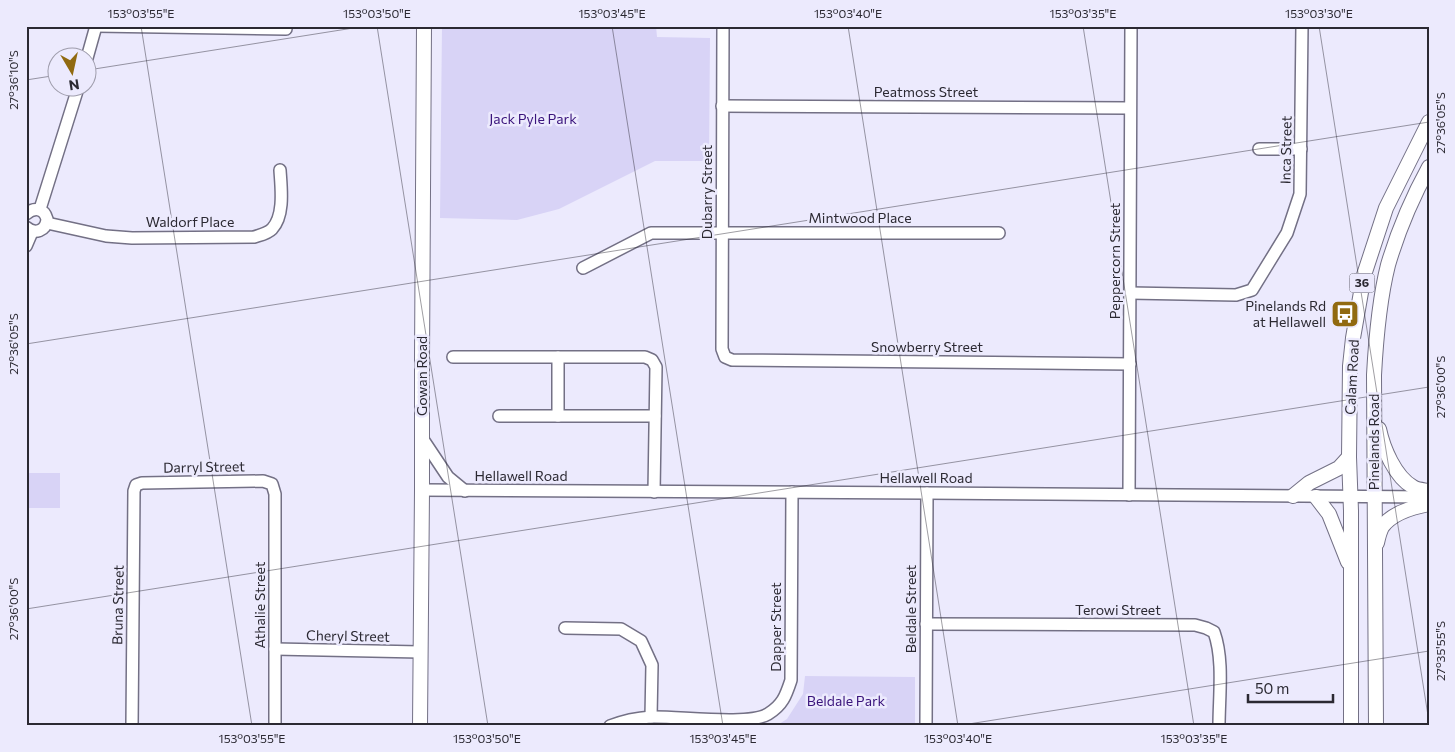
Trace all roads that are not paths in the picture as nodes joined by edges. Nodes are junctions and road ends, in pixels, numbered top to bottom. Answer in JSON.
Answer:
{"nodes":[{"id":1,"x":96,"y":26,"type":"edge"},
{"id":2,"x":424,"y":26,"type":"edge"},
{"id":3,"x":722,"y":26,"type":"edge"},
{"id":4,"x":1131,"y":26,"type":"edge"},
{"id":5,"x":1302,"y":26,"type":"edge"},
{"id":6,"x":286,"y":29,"type":"dead end"},
{"id":7,"x":90,"y":48,"type":"edge"},
{"id":8,"x":75,"y":98,"type":"edge"},
{"id":9,"x":722,"y":106,"type":"junction"},
{"id":10,"x":1130,"y":108,"type":"junction"},
{"id":11,"x":1429,"y":122,"type":"edge"},
{"id":12,"x":1260,"y":149,"type":"dead end"},
{"id":13,"x":1301,"y":149,"type":"junction"},
{"id":14,"x":1429,"y":167,"type":"edge"},
{"id":15,"x":280,"y":170,"type":"dead end"},
{"id":16,"x":40,"y":210,"type":"junction"},
{"id":17,"x":26,"y":214,"type":"edge"},
{"id":18,"x":47,"y":223,"type":"junction"},
{"id":19,"x":29,"y":229,"type":"edge"},
{"id":20,"x":722,"y":233,"type":"junction"},
{"id":21,"x":999,"y":233,"type":"dead end"},
{"id":22,"x":26,"y":246,"type":"edge"},
{"id":23,"x":583,"y":268,"type":"dead end"},
{"id":24,"x":1130,"y":293,"type":"junction"},
{"id":25,"x":453,"y":357,"type":"dead end"},
{"id":26,"x":558,"y":357,"type":"junction"},
{"id":27,"x":725,"y":357,"type":"joint"},
{"id":28,"x":1130,"y":364,"type":"junction"},
{"id":29,"x":1374,"y":411,"type":"junction"},
{"id":30,"x":499,"y":416,"type":"dead end"},
{"id":31,"x":558,"y":416,"type":"junction"},
{"id":32,"x":655,"y":416,"type":"junction"},
{"id":33,"x":422,"y":438,"type":"junction"},
{"id":34,"x":1349,"y":457,"type":"junction"},
{"id":35,"x":272,"y":484,"type":"joint"},
{"id":36,"x":136,"y":485,"type":"joint"},
{"id":37,"x":422,"y":490,"type":"junction"},
{"id":38,"x":1429,"y":490,"type":"edge"},
{"id":39,"x":465,"y":491,"type":"junction"},
{"id":40,"x":654,"y":492,"type":"junction"},
{"id":41,"x":792,"y":492,"type":"junction"},
{"id":42,"x":927,"y":493,"type":"junction"},
{"id":43,"x":1129,"y":495,"type":"junction"},
{"id":44,"x":1293,"y":496,"type":"junction"},
{"id":45,"x":1316,"y":496,"type":"junction"},
{"id":46,"x":1351,"y":497,"type":"junction"},
{"id":47,"x":1374,"y":497,"type":"junction"},
{"id":48,"x":1429,"y":497,"type":"edge"},
{"id":49,"x":1429,"y":504,"type":"edge"},
{"id":50,"x":1375,"y":552,"type":"junction"},
{"id":51,"x":1351,"y":572,"type":"junction"},
{"id":52,"x":926,"y":624,"type":"junction"},
{"id":53,"x":565,"y":628,"type":"dead end"},
{"id":54,"x":275,"y":649,"type":"junction"},
{"id":55,"x":420,"y":652,"type":"junction"},
{"id":56,"x":651,"y":717,"type":"junction"},
{"id":57,"x":132,"y":726,"type":"edge"},
{"id":58,"x":275,"y":726,"type":"edge"},
{"id":59,"x":420,"y":726,"type":"edge"},
{"id":60,"x":610,"y":726,"type":"edge"},
{"id":61,"x":926,"y":726,"type":"edge"},
{"id":62,"x":1219,"y":726,"type":"edge"},
{"id":63,"x":1351,"y":726,"type":"edge"},
{"id":64,"x":1376,"y":726,"type":"edge"}],
"edges":[{"from":1,"to":6,"type":"street"},
{"from":1,"to":7,"type":"street"},
{"from":2,"to":33,"type":"main road","name":"Gowan Road"},
{"from":3,"to":9,"type":"street","name":"Dubarry Street"},
{"from":4,"to":10,"type":"street","name":"Peppercorn Street"},
{"from":5,"to":13,"type":"street","name":"Inca Street"},
{"from":8,"to":16,"type":"street"},
{"from":9,"to":10,"type":"street","name":"Peatmoss Street"},
{"from":9,"to":20,"type":"street","name":"Dubarry Street"},
{"from":10,"to":24,"type":"street","name":"Peppercorn Street"},
{"from":11,"to":34,"type":"main road","name":"Calam Road","number":"36"},
{"from":12,"to":13,"type":"street"},
{"from":13,"to":24,"type":"street","name":"Inca Street"},
{"from":14,"to":29,"type":"main road","name":"Pinelands Road","number":"36"},
{"from":15,"to":18,"type":"street","name":"Waldorf Place"},
{"from":16,"to":17,"type":"street"},
{"from":16,"to":18,"type":"street"},
{"from":18,"to":19,"type":"street"},
{"from":19,"to":22,"type":"street"},
{"from":20,"to":21,"type":"street","name":"Mintwood Place"},
{"from":20,"to":23,"type":"street","name":"Mintwood Place"},
{"from":20,"to":27,"type":"street","name":"Dubarry Street"},
{"from":24,"to":28,"type":"street","name":"Peppercorn Street"},
{"from":25,"to":26,"type":"street"},
{"from":26,"to":31,"type":"street"},
{"from":26,"to":32,"type":"street"},
{"from":27,"to":28,"type":"street","name":"Snowberry Street"},
{"from":28,"to":43,"type":"street","name":"Peppercorn Street"},
{"from":29,"to":38,"type":"main road"},
{"from":29,"to":47,"type":"main road","name":"Pinelands Road","number":"36"},
{"from":30,"to":31,"type":"street"},
{"from":31,"to":32,"type":"street"},
{"from":32,"to":40,"type":"street"},
{"from":33,"to":37,"type":"main road","name":"Gowan Road"},
{"from":33,"to":39,"type":"street"},
{"from":34,"to":44,"type":"main road"},
{"from":34,"to":46,"type":"main road","name":"Calam Road","number":"36"},
{"from":35,"to":36,"type":"street","name":"Darryl Street"},
{"from":35,"to":54,"type":"street","name":"Athalie Street"},
{"from":36,"to":57,"type":"street","name":"Bruna Street"},
{"from":37,"to":39,"type":"street","name":"Hellawell Road"},
{"from":37,"to":55,"type":"main road","name":"Gowan Road"},
{"from":39,"to":40,"type":"street","name":"Hellawell Road"},
{"from":40,"to":41,"type":"street","name":"Hellawell Road"},
{"from":41,"to":42,"type":"street","name":"Hellawell Road"},
{"from":41,"to":56,"type":"street","name":"Dapper Street"},
{"from":42,"to":43,"type":"street","name":"Hellawell Road"},
{"from":42,"to":52,"type":"street","name":"Beldale Street"},
{"from":43,"to":44,"type":"street","name":"Hellawell Road"},
{"from":44,"to":45,"type":"street","name":"Hellawell Road"},
{"from":45,"to":46,"type":"street","name":"Hellawell Road"},
{"from":45,"to":51,"type":"main road"},
{"from":46,"to":47,"type":"street","name":"Hellawell Road"},
{"from":46,"to":51,"type":"main road","name":"Pinelands Road","number":"36"},
{"from":47,"to":48,"type":"street","name":"Hellawell Road"},
{"from":47,"to":50,"type":"main road","name":"Pinelands Road","number":"36"},
{"from":49,"to":50,"type":"main road"},
{"from":50,"to":64,"type":"main road","name":"Pinelands Road","number":"36"},
{"from":51,"to":63,"type":"main road","name":"Pinelands Road","number":"36"},
{"from":52,"to":61,"type":"street","name":"Beldale Street"},
{"from":52,"to":62,"type":"street","name":"Terowi Street"},
{"from":53,"to":56,"type":"street"},
{"from":54,"to":55,"type":"street","name":"Cheryl Street"},
{"from":54,"to":58,"type":"street","name":"Athalie Street"},
{"from":55,"to":59,"type":"main road","name":"Gowan Road"},
{"from":56,"to":60,"type":"street","name":"Dapper Street"}]}
